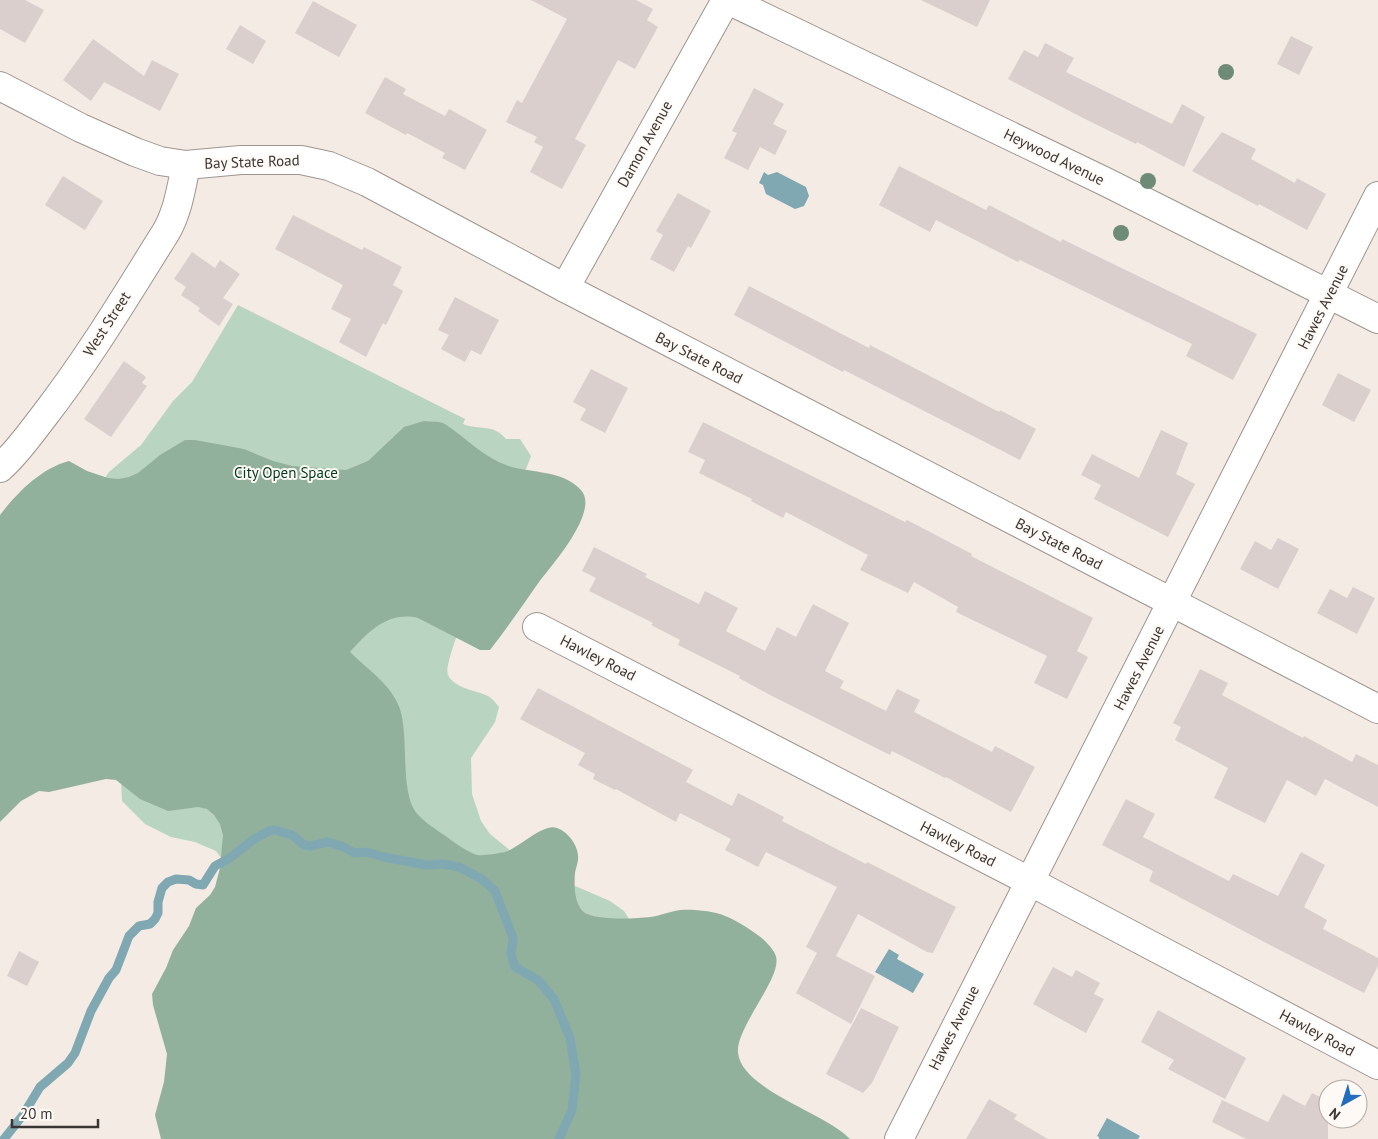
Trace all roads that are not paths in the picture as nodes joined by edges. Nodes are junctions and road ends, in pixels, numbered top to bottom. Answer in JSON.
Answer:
{"nodes":[{"id":1,"x":727,"y":0,"type":"edge"},
{"id":2,"x":0,"y":86,"type":"edge"},
{"id":3,"x":186,"y":165,"type":"junction"},
{"id":4,"x":1378,"y":196,"type":"edge"},
{"id":5,"x":565,"y":288,"type":"junction"},
{"id":6,"x":1329,"y":295,"type":"junction"},
{"id":7,"x":1378,"y":319,"type":"edge"},
{"id":8,"x":0,"y":468,"type":"edge"},
{"id":9,"x":1172,"y":603,"type":"junction"},
{"id":10,"x":537,"y":627,"type":"dead end"},
{"id":11,"x":1378,"y":709,"type":"edge"},
{"id":12,"x":1029,"y":881,"type":"junction"},
{"id":13,"x":1378,"y":1065,"type":"edge"},
{"id":14,"x":899,"y":1139,"type":"edge"}],
"edges":[{"from":1,"to":5,"type":"street","name":"Damon Avenue"},
{"from":1,"to":6,"type":"street","name":"Heywood Avenue"},
{"from":2,"to":3,"type":"street","name":"Bay State Road"},
{"from":3,"to":5,"type":"street","name":"Bay State Road"},
{"from":3,"to":8,"type":"street","name":"West Street"},
{"from":4,"to":6,"type":"street","name":"Hawes Avenue"},
{"from":5,"to":9,"type":"street","name":"Bay State Road"},
{"from":6,"to":7,"type":"street","name":"Heywood Avenue"},
{"from":6,"to":9,"type":"street","name":"Hawes Avenue"},
{"from":9,"to":11,"type":"street","name":"Bay State Road"},
{"from":9,"to":12,"type":"street","name":"Hawes Avenue"},
{"from":10,"to":12,"type":"street","name":"Hawley Road"},
{"from":12,"to":13,"type":"street","name":"Hawley Road"},
{"from":12,"to":14,"type":"street","name":"Hawes Avenue"}]}
